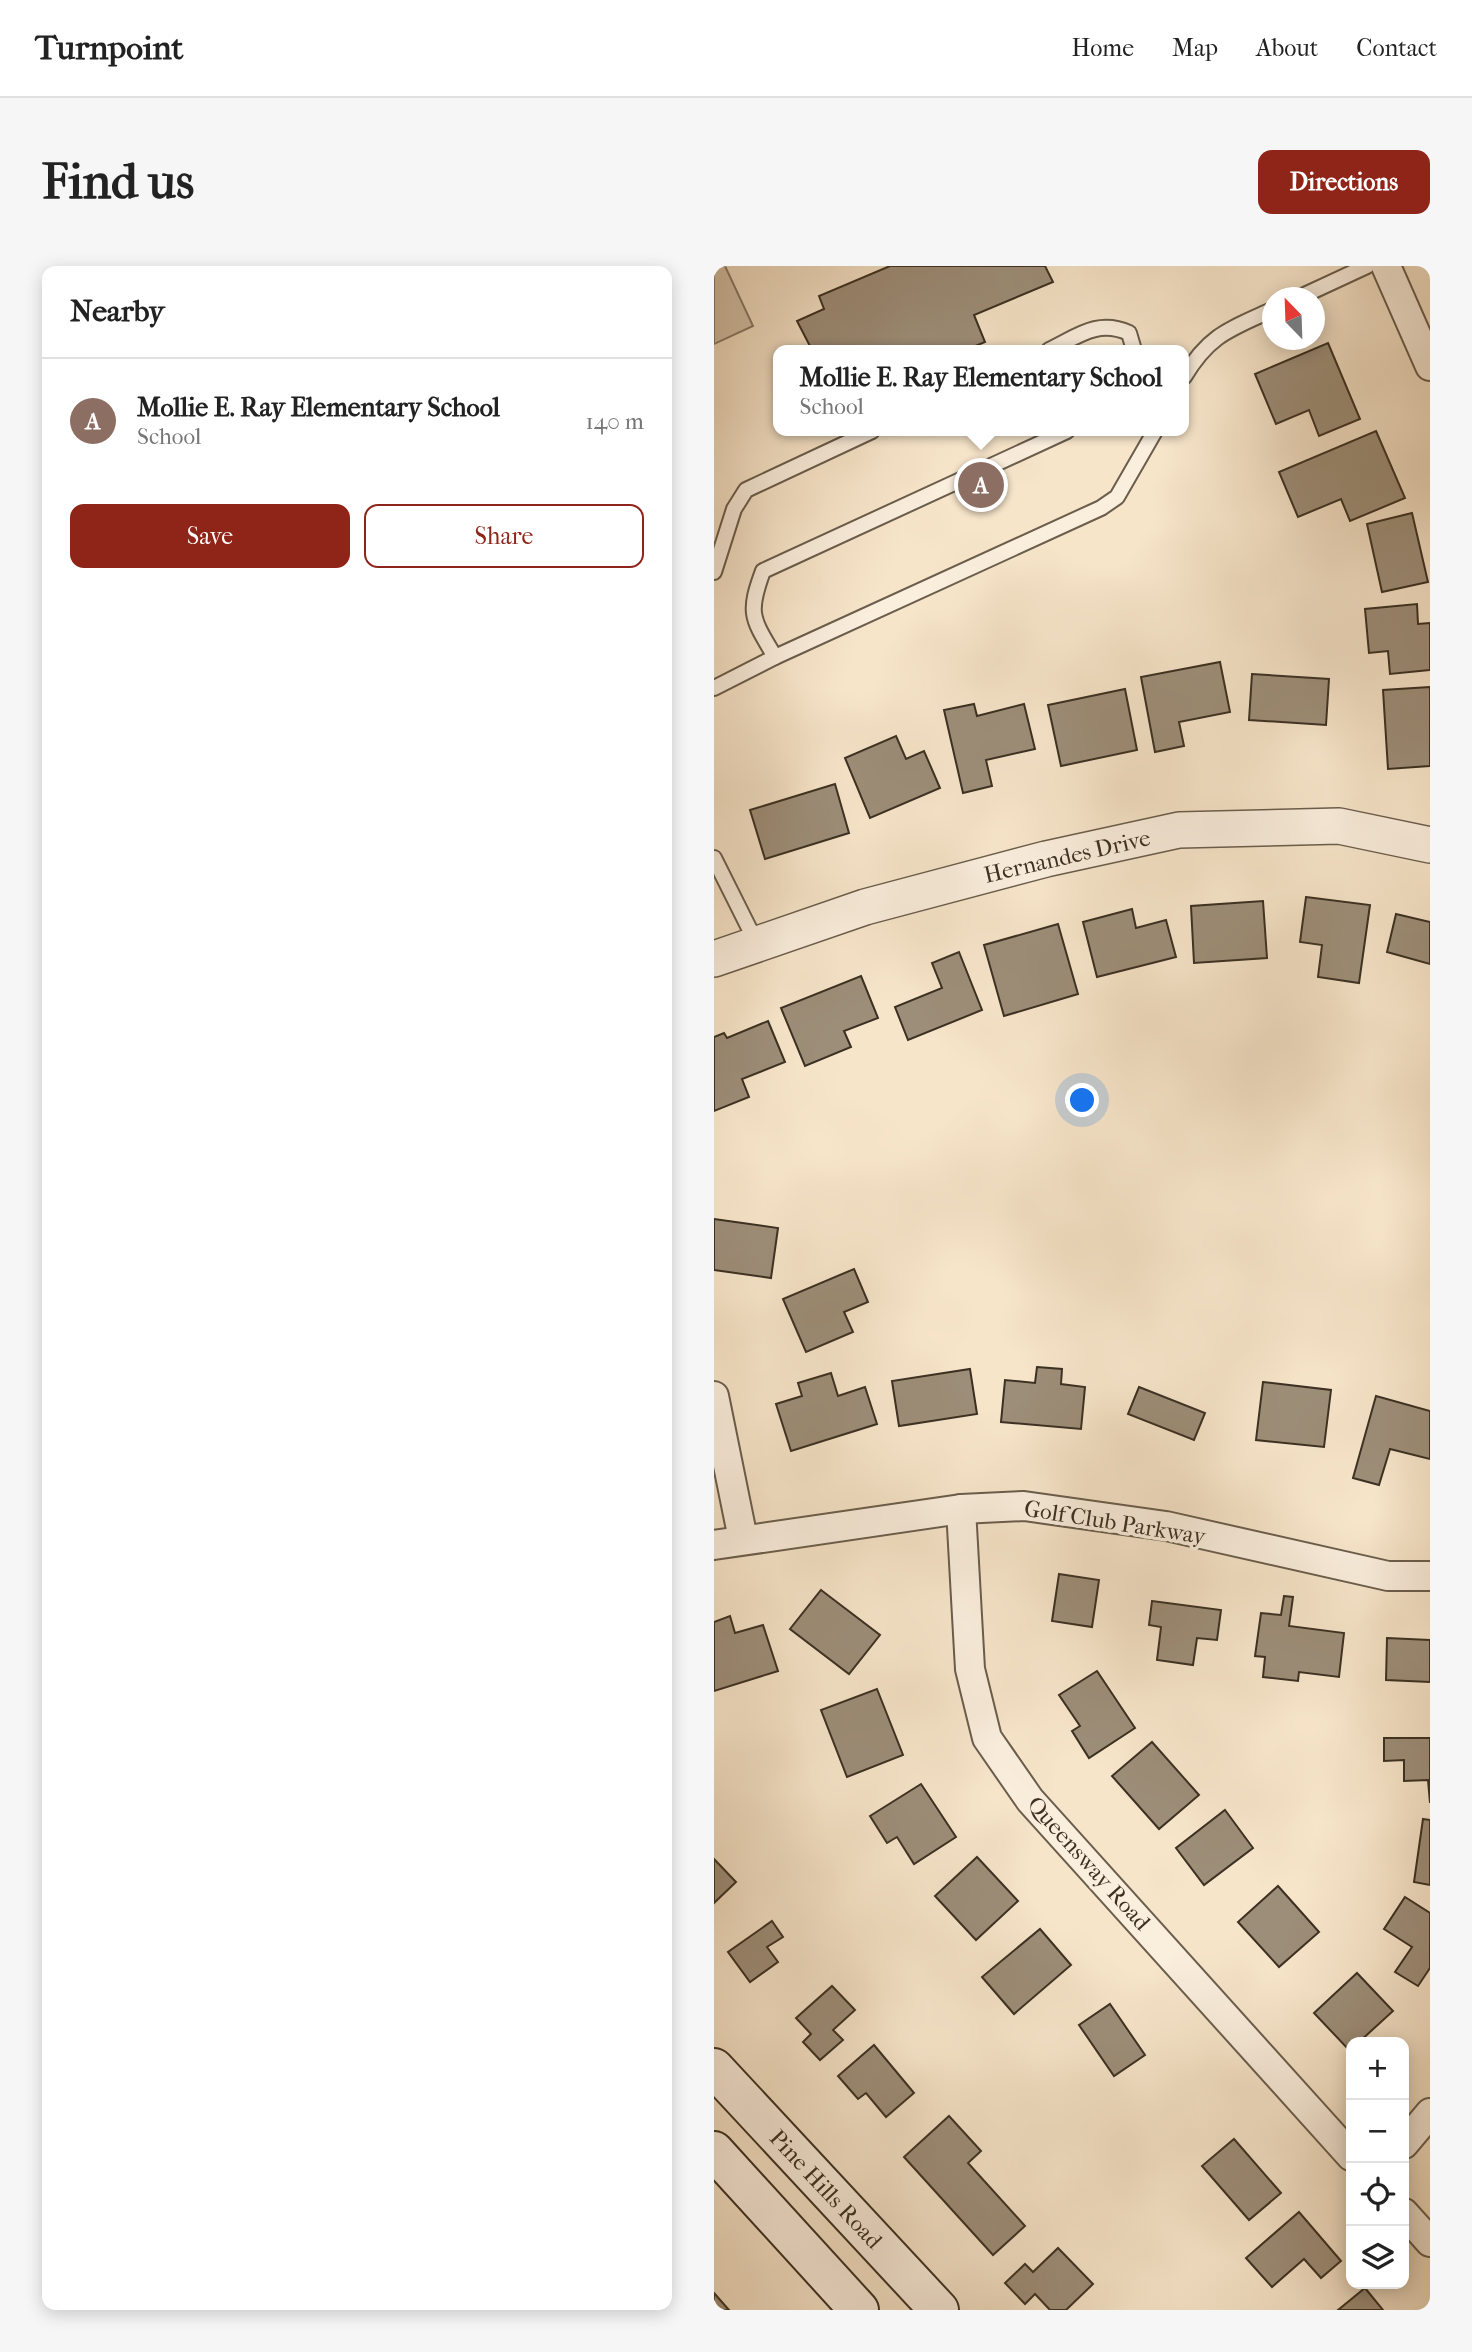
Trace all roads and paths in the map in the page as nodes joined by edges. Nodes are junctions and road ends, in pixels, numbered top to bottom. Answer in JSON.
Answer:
{"nodes":[{"id":1,"x":1367,"y":266,"type":"edge"},
{"id":2,"x":1386,"y":266,"type":"edge"},
{"id":3,"x":1322,"y":287,"type":"edge"},
{"id":4,"x":1262,"y":315,"type":"edge"},
{"id":5,"x":1059,"y":345,"type":"edge"},
{"id":6,"x":1132,"y":345,"type":"edge"},
{"id":7,"x":1430,"y":366,"type":"edge"},
{"id":8,"x":1189,"y":368,"type":"edge"},
{"id":9,"x":861,"y":436,"type":"edge"},
{"id":10,"x":1056,"y":436,"type":"edge"},
{"id":11,"x":1152,"y":436,"type":"edge"},
{"id":12,"x":714,"y":572,"type":"edge"},
{"id":13,"x":775,"y":657,"type":"junction"},
{"id":14,"x":714,"y":688,"type":"edge"},
{"id":15,"x":1430,"y":845,"type":"edge"},
{"id":16,"x":714,"y":858,"type":"edge"},
{"id":17,"x":757,"y":944,"type":"junction"},
{"id":18,"x":714,"y":960,"type":"edge"},
{"id":19,"x":714,"y":1396,"type":"edge"},
{"id":20,"x":961,"y":1509,"type":"junction"},
{"id":21,"x":743,"y":1539,"type":"junction"},
{"id":22,"x":714,"y":1545,"type":"edge"},
{"id":23,"x":1430,"y":1576,"type":"edge"},
{"id":24,"x":714,"y":2068,"type":"edge"},
{"id":25,"x":1430,"y":2113,"type":"edge"},
{"id":26,"x":1409,"y":2138,"type":"edge"},
{"id":27,"x":1346,"y":2150,"type":"edge"},
{"id":28,"x":719,"y":2167,"type":"edge"},
{"id":29,"x":1409,"y":2219,"type":"edge"},
{"id":30,"x":1430,"y":2242,"type":"edge"},
{"id":31,"x":859,"y":2310,"type":"edge"},
{"id":32,"x":939,"y":2310,"type":"edge"}],
"edges":[{"from":1,"to":3,"type":"lane"},
{"from":2,"to":7,"type":"street"},
{"from":4,"to":8,"type":"lane"},
{"from":5,"to":6,"type":"lane"},
{"from":9,"to":12,"type":"lane"},
{"from":10,"to":13,"type":"lane"},
{"from":11,"to":13,"type":"lane"},
{"from":13,"to":14,"type":"lane"},
{"from":15,"to":17,"type":"street","name":"Hernandes Drive"},
{"from":16,"to":17,"type":"lane"},
{"from":17,"to":18,"type":"street","name":"Hernandes Drive"},
{"from":19,"to":21,"type":"street"},
{"from":20,"to":21,"type":"street","name":"Golf Club Parkway"},
{"from":20,"to":23,"type":"street","name":"Golf Club Parkway"},
{"from":20,"to":27,"type":"street","name":"Queensway Road"},
{"from":21,"to":22,"type":"street","name":"Golf Club Parkway"},
{"from":24,"to":32,"type":"main road","name":"Pine Hills Road"},
{"from":25,"to":26,"type":"street"},
{"from":28,"to":31,"type":"main road"},
{"from":29,"to":30,"type":"street"}]}
